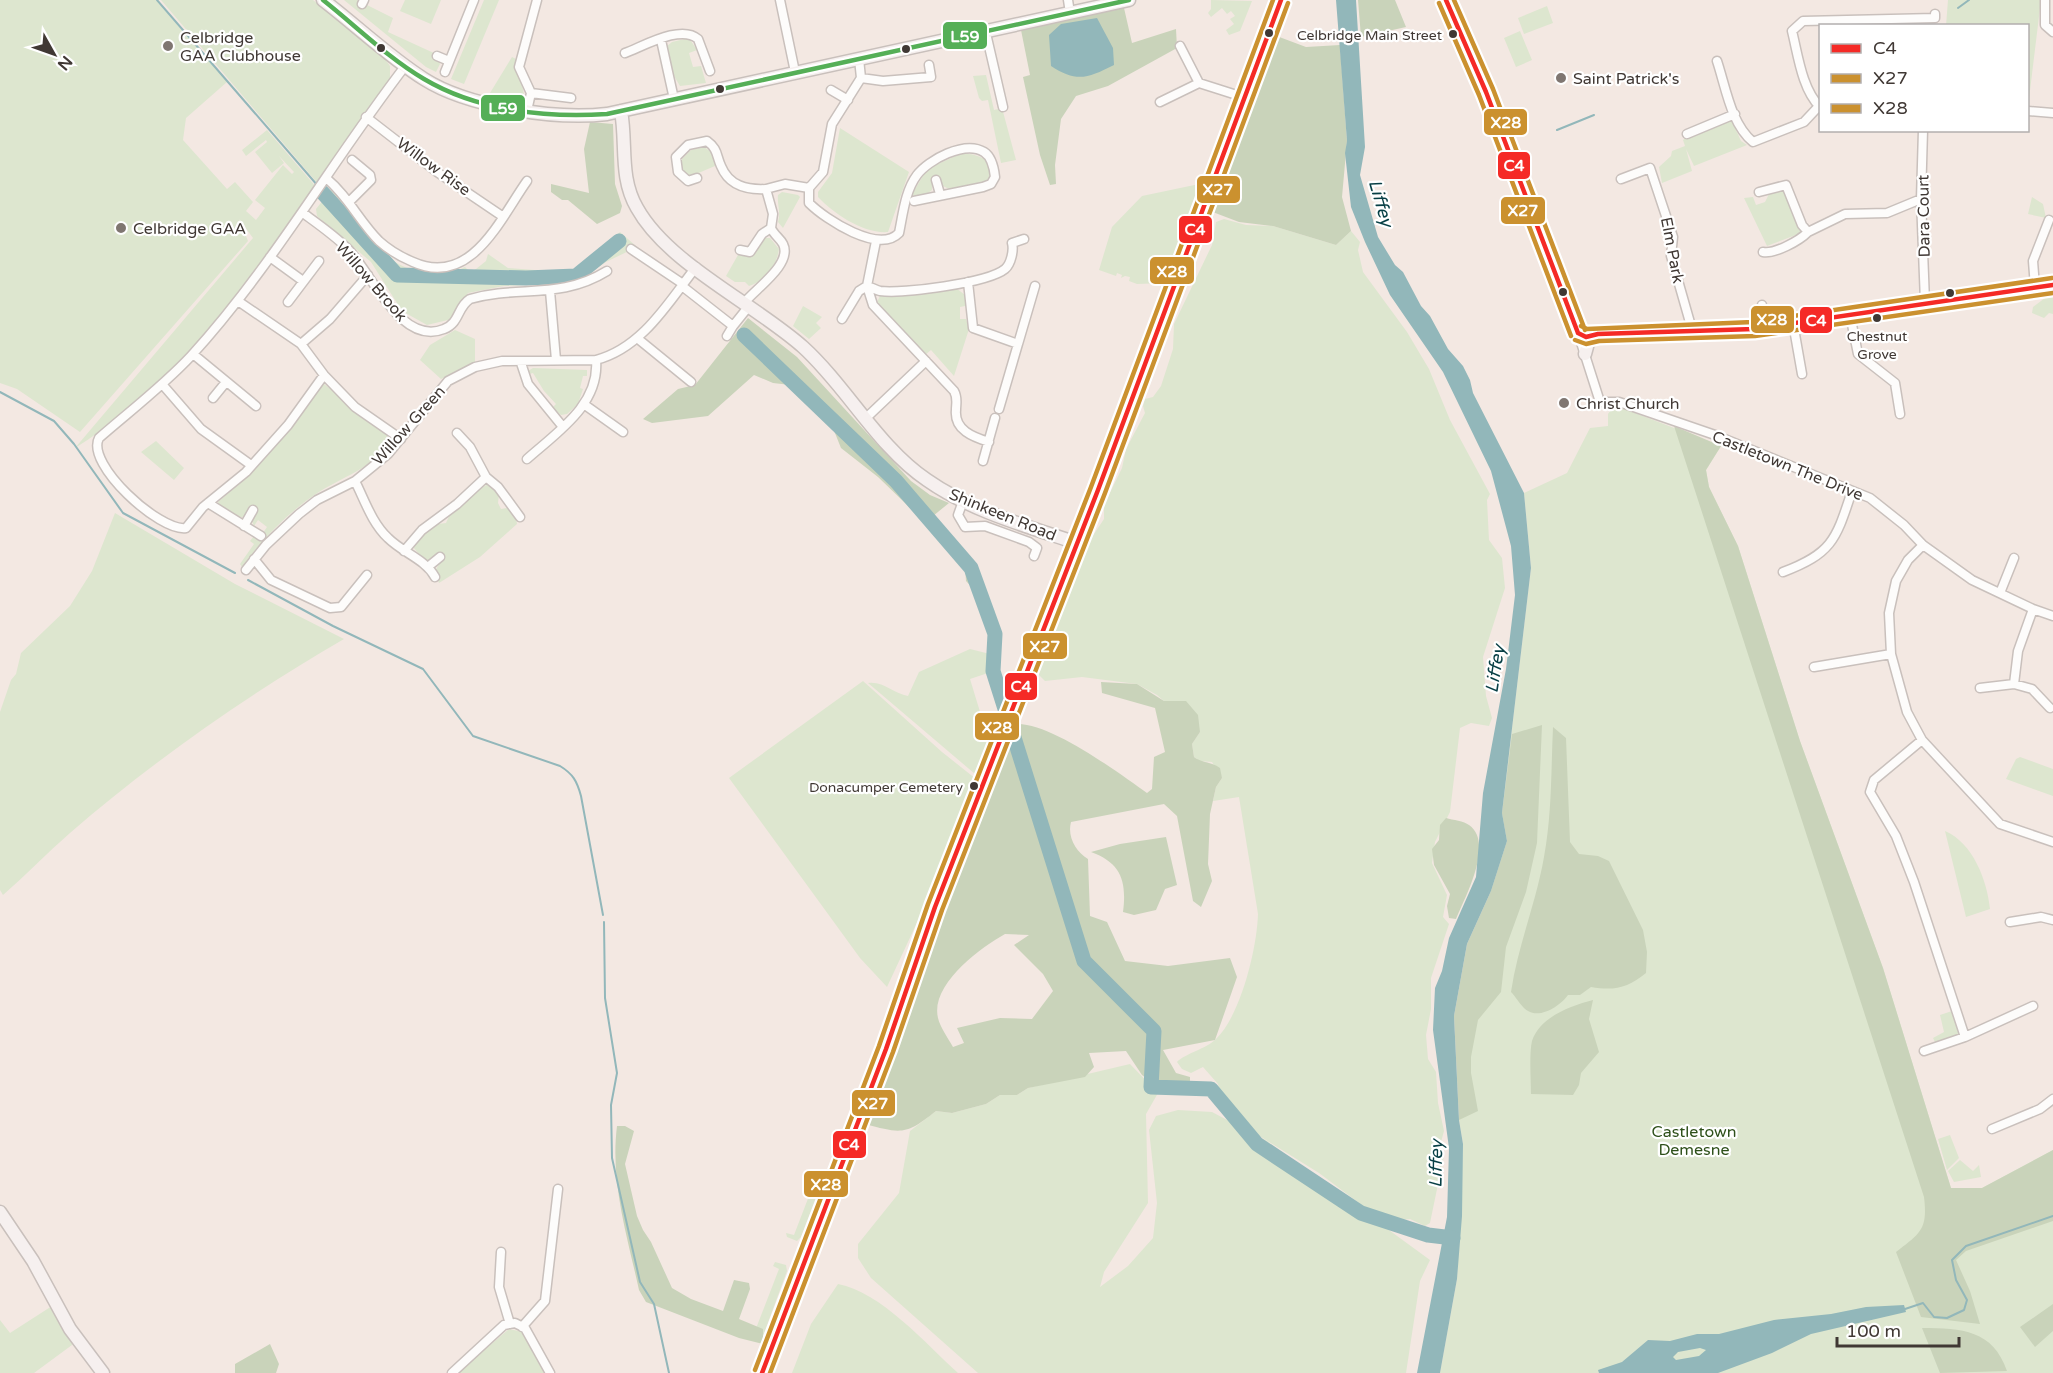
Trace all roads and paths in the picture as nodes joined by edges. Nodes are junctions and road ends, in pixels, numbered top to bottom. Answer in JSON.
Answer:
{"nodes":[{"id":1,"x":324,"y":0,"type":"edge"},
{"id":2,"x":474,"y":0,"type":"edge"},
{"id":3,"x":537,"y":0,"type":"edge"},
{"id":4,"x":780,"y":0,"type":"edge"},
{"id":5,"x":1129,"y":0,"type":"edge"},
{"id":6,"x":1281,"y":0,"type":"edge"},
{"id":7,"x":1446,"y":0,"type":"edge"},
{"id":8,"x":2045,"y":0,"type":"edge"},
{"id":9,"x":1070,"y":4,"type":"edge"},
{"id":10,"x":1935,"y":14,"type":"dead end"},
{"id":11,"x":985,"y":29,"type":"junction"},
{"id":12,"x":2053,"y":32,"type":"edge"},
{"id":13,"x":661,"y":40,"type":"junction"},
{"id":14,"x":1180,"y":46,"type":"dead end"},
{"id":15,"x":625,"y":53,"type":"dead end"},
{"id":16,"x":437,"y":56,"type":"dead end"},
{"id":17,"x":859,"y":59,"type":"junction"},
{"id":18,"x":449,"y":61,"type":"junction"},
{"id":19,"x":1718,"y":61,"type":"dead end"},
{"id":20,"x":406,"y":65,"type":"junction"},
{"id":21,"x":929,"y":66,"type":"dead end"},
{"id":22,"x":710,"y":71,"type":"dead end"},
{"id":23,"x":445,"y":72,"type":"dead end"},
{"id":24,"x":795,"y":72,"type":"junction"},
{"id":25,"x":861,"y":78,"type":"junction"},
{"id":26,"x":1199,"y":83,"type":"junction"},
{"id":27,"x":831,"y":90,"type":"dead end"},
{"id":28,"x":531,"y":93,"type":"junction"},
{"id":29,"x":1242,"y":97,"type":"junction"},
{"id":30,"x":571,"y":98,"type":"dead end"},
{"id":31,"x":674,"y":99,"type":"junction"},
{"id":32,"x":848,"y":100,"type":"junction"},
{"id":33,"x":1160,"y":102,"type":"dead end"},
{"id":34,"x":1819,"y":105,"type":"edge"},
{"id":35,"x":1003,"y":107,"type":"dead end"},
{"id":36,"x":1819,"y":107,"type":"edge"},
{"id":37,"x":527,"y":111,"type":"junction"},
{"id":38,"x":621,"y":111,"type":"junction"},
{"id":39,"x":2029,"y":111,"type":"edge"},
{"id":40,"x":2053,"y":113,"type":"edge"},
{"id":41,"x":1735,"y":114,"type":"junction"},
{"id":42,"x":366,"y":117,"type":"junction"},
{"id":43,"x":1923,"y":132,"type":"edge"},
{"id":44,"x":1687,"y":134,"type":"dead end"},
{"id":45,"x":352,"y":160,"type":"dead end"},
{"id":46,"x":326,"y":178,"type":"junction"},
{"id":47,"x":1621,"y":179,"type":"dead end"},
{"id":48,"x":936,"y":180,"type":"dead end"},
{"id":49,"x":527,"y":181,"type":"dead end"},
{"id":50,"x":690,"y":183,"type":"dead end"},
{"id":51,"x":808,"y":188,"type":"junction"},
{"id":52,"x":766,"y":189,"type":"junction"},
{"id":53,"x":1759,"y":192,"type":"dead end"},
{"id":54,"x":940,"y":194,"type":"junction"},
{"id":55,"x":1921,"y":199,"type":"junction"},
{"id":56,"x":350,"y":201,"type":"junction"},
{"id":57,"x":914,"y":201,"type":"dead end"},
{"id":58,"x":303,"y":213,"type":"junction"},
{"id":59,"x":502,"y":216,"type":"junction"},
{"id":60,"x":2049,"y":220,"type":"dead end"},
{"id":61,"x":771,"y":228,"type":"junction"},
{"id":62,"x":1808,"y":232,"type":"junction"},
{"id":63,"x":1024,"y":239,"type":"dead end"},
{"id":64,"x":876,"y":242,"type":"junction"},
{"id":65,"x":631,"y":249,"type":"dead end"},
{"id":66,"x":740,"y":250,"type":"dead end"},
{"id":67,"x":1763,"y":252,"type":"dead end"},
{"id":68,"x":270,"y":257,"type":"junction"},
{"id":69,"x":319,"y":261,"type":"dead end"},
{"id":70,"x":696,"y":267,"type":"junction"},
{"id":71,"x":607,"y":271,"type":"dead end"},
{"id":72,"x":368,"y":275,"type":"junction"},
{"id":73,"x":303,"y":281,"type":"junction"},
{"id":74,"x":968,"y":282,"type":"junction"},
{"id":75,"x":683,"y":285,"type":"junction"},
{"id":76,"x":2053,"y":285,"type":"edge"},
{"id":77,"x":867,"y":286,"type":"junction"},
{"id":78,"x":1035,"y":286,"type":"dead end"},
{"id":79,"x":2034,"y":287,"type":"junction"},
{"id":80,"x":550,"y":291,"type":"junction"},
{"id":81,"x":238,"y":301,"type":"junction"},
{"id":82,"x":288,"y":302,"type":"dead end"},
{"id":83,"x":1925,"y":302,"type":"junction"},
{"id":84,"x":747,"y":304,"type":"junction"},
{"id":85,"x":1762,"y":305,"type":"dead end"},
{"id":86,"x":1850,"y":315,"type":"junction"},
{"id":87,"x":842,"y":319,"type":"dead end"},
{"id":88,"x":1793,"y":323,"type":"junction"},
{"id":89,"x":733,"y":326,"type":"junction"},
{"id":90,"x":1763,"y":328,"type":"junction"},
{"id":91,"x":1578,"y":333,"type":"junction"},
{"id":92,"x":1693,"y":333,"type":"junction"},
{"id":93,"x":1598,"y":334,"type":"junction"},
{"id":94,"x":727,"y":336,"type":"dead end"},
{"id":95,"x":638,"y":338,"type":"junction"},
{"id":96,"x":301,"y":344,"type":"junction"},
{"id":97,"x":1018,"y":344,"type":"junction"},
{"id":98,"x":193,"y":354,"type":"junction"},
{"id":99,"x":1585,"y":354,"type":"junction"},
{"id":100,"x":556,"y":360,"type":"junction"},
{"id":101,"x":596,"y":360,"type":"junction"},
{"id":102,"x":926,"y":361,"type":"junction"},
{"id":103,"x":521,"y":363,"type":"junction"},
{"id":104,"x":1802,"y":374,"type":"dead end"},
{"id":105,"x":324,"y":375,"type":"junction"},
{"id":106,"x":226,"y":382,"type":"junction"},
{"id":107,"x":691,"y":382,"type":"dead end"},
{"id":108,"x":162,"y":384,"type":"junction"},
{"id":109,"x":213,"y":398,"type":"dead end"},
{"id":110,"x":585,"y":405,"type":"junction"},
{"id":111,"x":256,"y":406,"type":"dead end"},
{"id":112,"x":999,"y":409,"type":"dead end"},
{"id":113,"x":1900,"y":414,"type":"dead end"},
{"id":114,"x":866,"y":418,"type":"junction"},
{"id":115,"x":995,"y":418,"type":"dead end"},
{"id":116,"x":563,"y":427,"type":"junction"},
{"id":117,"x":623,"y":432,"type":"dead end"},
{"id":118,"x":457,"y":433,"type":"dead end"},
{"id":119,"x":401,"y":439,"type":"junction"},
{"id":120,"x":989,"y":442,"type":"junction"},
{"id":121,"x":527,"y":459,"type":"dead end"},
{"id":122,"x":983,"y":461,"type":"dead end"},
{"id":123,"x":252,"y":465,"type":"junction"},
{"id":124,"x":486,"y":477,"type":"junction"},
{"id":125,"x":355,"y":481,"type":"junction"},
{"id":126,"x":1852,"y":491,"type":"junction"},
{"id":127,"x":963,"y":501,"type":"junction"},
{"id":128,"x":208,"y":503,"type":"junction"},
{"id":129,"x":253,"y":510,"type":"dead end"},
{"id":130,"x":520,"y":517,"type":"dead end"},
{"id":131,"x":244,"y":526,"type":"junction"},
{"id":132,"x":261,"y":536,"type":"dead end"},
{"id":133,"x":1077,"y":543,"type":"junction"},
{"id":134,"x":1923,"y":544,"type":"junction"},
{"id":135,"x":404,"y":551,"type":"junction"},
{"id":136,"x":1034,"y":556,"type":"dead end"},
{"id":137,"x":440,"y":557,"type":"dead end"},
{"id":138,"x":2014,"y":558,"type":"dead end"},
{"id":139,"x":254,"y":560,"type":"junction"},
{"id":140,"x":429,"y":566,"type":"junction"},
{"id":141,"x":246,"y":570,"type":"dead end"},
{"id":142,"x":1783,"y":572,"type":"dead end"},
{"id":143,"x":367,"y":575,"type":"dead end"},
{"id":144,"x":435,"y":577,"type":"dead end"},
{"id":145,"x":2000,"y":593,"type":"junction"},
{"id":146,"x":2033,"y":609,"type":"junction"},
{"id":147,"x":2053,"y":616,"type":"edge"},
{"id":148,"x":1891,"y":654,"type":"junction"},
{"id":149,"x":1814,"y":666,"type":"dead end"},
{"id":150,"x":2014,"y":684,"type":"junction"},
{"id":151,"x":1980,"y":688,"type":"dead end"},
{"id":152,"x":2050,"y":708,"type":"dead end"},
{"id":153,"x":1922,"y":740,"type":"junction"},
{"id":154,"x":2053,"y":842,"type":"edge"},
{"id":155,"x":2053,"y":920,"type":"edge"},
{"id":156,"x":2010,"y":922,"type":"dead end"},
{"id":157,"x":2033,"y":1005,"type":"dead end"},
{"id":158,"x":1965,"y":1037,"type":"junction"},
{"id":159,"x":1924,"y":1051,"type":"dead end"},
{"id":160,"x":2053,"y":1099,"type":"edge"},
{"id":161,"x":1992,"y":1129,"type":"dead end"},
{"id":162,"x":558,"y":1189,"type":"dead end"},
{"id":163,"x":0,"y":1212,"type":"edge"},
{"id":164,"x":501,"y":1252,"type":"dead end"},
{"id":165,"x":510,"y":1324,"type":"junction"},
{"id":166,"x":522,"y":1327,"type":"junction"},
{"id":167,"x":103,"y":1373,"type":"edge"},
{"id":168,"x":452,"y":1373,"type":"edge"},
{"id":169,"x":550,"y":1373,"type":"edge"},
{"id":170,"x":762,"y":1373,"type":"edge"}],
"edges":[{"from":1,"to":20,"type":"main road"},
{"from":2,"to":18,"type":"street"},
{"from":3,"to":28,"type":"street"},
{"from":4,"to":24,"type":"street"},
{"from":5,"to":9,"type":"main road"},
{"from":6,"to":29,"type":"main road"},
{"from":7,"to":91,"type":"main road"},
{"from":8,"to":12,"type":"street"},
{"from":9,"to":11,"type":"main road"},
{"from":10,"to":34,"type":"street"},
{"from":11,"to":17,"type":"main road"},
{"from":11,"to":35,"type":"street"},
{"from":13,"to":15,"type":"street"},
{"from":13,"to":22,"type":"street"},
{"from":13,"to":31,"type":"street"},
{"from":14,"to":26,"type":"street"},
{"from":16,"to":18,"type":"street"},
{"from":17,"to":24,"type":"main road"},
{"from":17,"to":25,"type":"street"},
{"from":18,"to":23,"type":"street"},
{"from":19,"to":41,"type":"street"},
{"from":20,"to":37,"type":"main road"},
{"from":20,"to":42,"type":"street"},
{"from":21,"to":25,"type":"street"},
{"from":24,"to":31,"type":"main road"},
{"from":25,"to":32,"type":"street"},
{"from":26,"to":29,"type":"street"},
{"from":26,"to":33,"type":"street"},
{"from":27,"to":32,"type":"street"},
{"from":28,"to":30,"type":"street"},
{"from":28,"to":37,"type":"street"},
{"from":29,"to":133,"type":"main road"},
{"from":31,"to":38,"type":"main road"},
{"from":32,"to":51,"type":"street"},
{"from":36,"to":41,"type":"street"},
{"from":37,"to":38,"type":"main road"},
{"from":38,"to":70,"type":"main road","name":"Shinkeen Road"},
{"from":39,"to":40,"type":"street"},
{"from":41,"to":44,"type":"street"},
{"from":42,"to":46,"type":"street"},
{"from":42,"to":59,"type":"street","name":"Willow Rise"},
{"from":43,"to":55,"type":"street","name":"Dara Court"},
{"from":45,"to":56,"type":"street"},
{"from":46,"to":56,"type":"street"},
{"from":46,"to":58,"type":"street"},
{"from":47,"to":92,"type":"street","name":"Elm Park"},
{"from":48,"to":54,"type":"street"},
{"from":49,"to":59,"type":"street"},
{"from":50,"to":52,"type":"street"},
{"from":51,"to":52,"type":"street"},
{"from":51,"to":64,"type":"street"},
{"from":52,"to":61,"type":"street"},
{"from":53,"to":62,"type":"street"},
{"from":54,"to":57,"type":"street"},
{"from":54,"to":64,"type":"street"},
{"from":55,"to":62,"type":"street"},
{"from":55,"to":83,"type":"street","name":"Dara Court"},
{"from":56,"to":59,"type":"street"},
{"from":58,"to":68,"type":"street"},
{"from":58,"to":72,"type":"street","name":"Willow Brook"},
{"from":60,"to":79,"type":"street"},
{"from":61,"to":66,"type":"street"},
{"from":61,"to":84,"type":"street"},
{"from":62,"to":67,"type":"street"},
{"from":63,"to":74,"type":"street"},
{"from":64,"to":77,"type":"street"},
{"from":65,"to":75,"type":"street"},
{"from":68,"to":73,"type":"street"},
{"from":68,"to":81,"type":"street"},
{"from":69,"to":73,"type":"street"},
{"from":70,"to":75,"type":"street","name":"Willow Green"},
{"from":70,"to":84,"type":"main road","name":"Shinkeen Road"},
{"from":71,"to":80,"type":"street","name":"Willow Brook"},
{"from":72,"to":80,"type":"street","name":"Willow Brook"},
{"from":72,"to":96,"type":"street"},
{"from":73,"to":82,"type":"street"},
{"from":74,"to":77,"type":"street"},
{"from":74,"to":97,"type":"street"},
{"from":75,"to":89,"type":"street"},
{"from":75,"to":95,"type":"street","name":"Willow Green"},
{"from":76,"to":79,"type":"main road"},
{"from":77,"to":87,"type":"street"},
{"from":77,"to":102,"type":"street"},
{"from":78,"to":97,"type":"street"},
{"from":79,"to":83,"type":"main road"},
{"from":80,"to":100,"type":"street"},
{"from":81,"to":96,"type":"street"},
{"from":81,"to":98,"type":"street"},
{"from":83,"to":86,"type":"main road"},
{"from":84,"to":89,"type":"street"},
{"from":84,"to":114,"type":"main road","name":"Shinkeen Road"},
{"from":85,"to":90,"type":"street"},
{"from":86,"to":88,"type":"main road"},
{"from":86,"to":113,"type":"street"},
{"from":88,"to":90,"type":"main road"},
{"from":88,"to":104,"type":"street"},
{"from":89,"to":94,"type":"street"},
{"from":90,"to":92,"type":"main road"},
{"from":91,"to":93,"type":"main road"},
{"from":91,"to":99,"type":"street","name":"Castletown The Drive"},
{"from":92,"to":93,"type":"main road"},
{"from":93,"to":99,"type":"main road"},
{"from":95,"to":101,"type":"street","name":"Willow Green"},
{"from":95,"to":107,"type":"street"},
{"from":96,"to":105,"type":"street"},
{"from":97,"to":112,"type":"street"},
{"from":98,"to":106,"type":"street"},
{"from":98,"to":108,"type":"street"},
{"from":99,"to":126,"type":"street","name":"Castletown The Drive"},
{"from":100,"to":101,"type":"street","name":"Willow Green"},
{"from":100,"to":103,"type":"street","name":"Willow Green"},
{"from":101,"to":110,"type":"street"},
{"from":102,"to":114,"type":"street"},
{"from":102,"to":120,"type":"street"},
{"from":103,"to":116,"type":"street"},
{"from":103,"to":119,"type":"street","name":"Willow Green"},
{"from":105,"to":119,"type":"street"},
{"from":105,"to":123,"type":"street"},
{"from":106,"to":109,"type":"street"},
{"from":106,"to":111,"type":"street"},
{"from":108,"to":123,"type":"street"},
{"from":108,"to":128,"type":"street"},
{"from":110,"to":116,"type":"street"},
{"from":110,"to":117,"type":"street"},
{"from":114,"to":127,"type":"main road","name":"Shinkeen Road"},
{"from":115,"to":120,"type":"street"},
{"from":116,"to":121,"type":"street"},
{"from":118,"to":124,"type":"street"},
{"from":119,"to":125,"type":"street","name":"Willow Green"},
{"from":120,"to":122,"type":"street"},
{"from":123,"to":128,"type":"street"},
{"from":124,"to":130,"type":"street"},
{"from":124,"to":135,"type":"street"},
{"from":125,"to":135,"type":"street"},
{"from":125,"to":139,"type":"street","name":"Willow Green"},
{"from":126,"to":134,"type":"street","name":"Castletown The Drive"},
{"from":126,"to":142,"type":"street"},
{"from":127,"to":133,"type":"main road","name":"Shinkeen Road"},
{"from":127,"to":136,"type":"street"},
{"from":128,"to":131,"type":"street"},
{"from":129,"to":131,"type":"street"},
{"from":131,"to":132,"type":"street"},
{"from":133,"to":170,"type":"main road"},
{"from":134,"to":145,"type":"street","name":"Castletown The Drive"},
{"from":134,"to":148,"type":"street"},
{"from":135,"to":140,"type":"street"},
{"from":137,"to":140,"type":"street"},
{"from":138,"to":145,"type":"street"},
{"from":139,"to":141,"type":"street","name":"Willow Green"},
{"from":139,"to":143,"type":"street"},
{"from":140,"to":144,"type":"street"},
{"from":145,"to":146,"type":"street","name":"Castletown The Drive"},
{"from":146,"to":147,"type":"street","name":"Castletown The Drive"},
{"from":146,"to":150,"type":"street"},
{"from":148,"to":149,"type":"street"},
{"from":148,"to":153,"type":"street"},
{"from":150,"to":151,"type":"street"},
{"from":150,"to":152,"type":"street"},
{"from":153,"to":154,"type":"street"},
{"from":153,"to":158,"type":"street"},
{"from":155,"to":156,"type":"street"},
{"from":157,"to":158,"type":"street"},
{"from":158,"to":159,"type":"street"},
{"from":160,"to":161,"type":"street"},
{"from":162,"to":166,"type":"street"},
{"from":163,"to":167,"type":"main road"},
{"from":164,"to":165,"type":"street"},
{"from":165,"to":166,"type":"street"},
{"from":165,"to":168,"type":"street"},
{"from":166,"to":169,"type":"street"}]}
